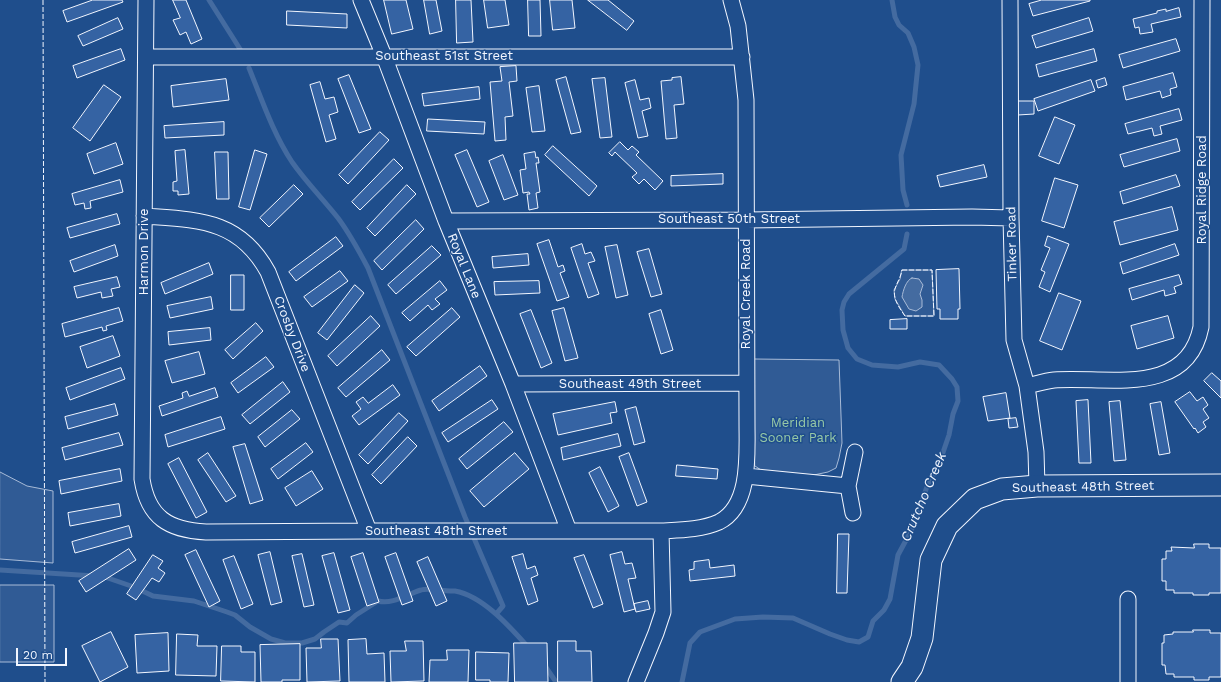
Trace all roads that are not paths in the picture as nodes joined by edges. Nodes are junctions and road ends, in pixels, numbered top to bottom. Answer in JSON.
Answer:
{"nodes":[{"id":1,"x":146,"y":0,"type":"edge"},
{"id":2,"x":361,"y":0,"type":"edge"},
{"id":3,"x":731,"y":0,"type":"edge"},
{"id":4,"x":1010,"y":0,"type":"edge"},
{"id":5,"x":1202,"y":0,"type":"edge"},
{"id":6,"x":384,"y":56,"type":"junction"},
{"id":7,"x":146,"y":57,"type":"junction"},
{"id":8,"x":742,"y":57,"type":"junction"},
{"id":9,"x":144,"y":216,"type":"junction"},
{"id":10,"x":1011,"y":218,"type":"junction"},
{"id":11,"x":746,"y":220,"type":"junction"},
{"id":12,"x":446,"y":221,"type":"junction"},
{"id":13,"x":746,"y":383,"type":"junction"},
{"id":14,"x":513,"y":384,"type":"junction"},
{"id":15,"x":1027,"y":386,"type":"junction"},
{"id":16,"x":855,"y":452,"type":"dead end"},
{"id":17,"x":746,"y":476,"type":"junction"},
{"id":18,"x":1221,"y":485,"type":"edge"},
{"id":19,"x":848,"y":486,"type":"junction"},
{"id":20,"x":1036,"y":486,"type":"junction"},
{"id":21,"x":149,"y":504,"type":"joint"},
{"id":22,"x":729,"y":513,"type":"joint"},
{"id":23,"x":852,"y":513,"type":"dead end"},
{"id":24,"x":369,"y":531,"type":"junction"},
{"id":25,"x":570,"y":531,"type":"junction"},
{"id":26,"x":661,"y":531,"type":"junction"},
{"id":27,"x":1128,"y":599,"type":"dead end"},
{"id":28,"x":636,"y":682,"type":"edge"},
{"id":29,"x":902,"y":682,"type":"edge"},
{"id":30,"x":1128,"y":682,"type":"edge"}],
"edges":[{"from":1,"to":7,"type":"street","name":"Harmon Drive"},
{"from":2,"to":6,"type":"street","name":"Royal Lane"},
{"from":3,"to":8,"type":"street","name":"Royal Creek Road"},
{"from":4,"to":10,"type":"street","name":"Tinker Road"},
{"from":5,"to":15,"type":"street","name":"Royal Ridge Road"},
{"from":6,"to":7,"type":"street","name":"Southeast 51st Street"},
{"from":6,"to":8,"type":"street","name":"Southeast 51st Street"},
{"from":6,"to":12,"type":"street","name":"Royal Lane"},
{"from":7,"to":9,"type":"street","name":"Harmon Drive"},
{"from":8,"to":11,"type":"street","name":"Royal Creek Road"},
{"from":9,"to":21,"type":"street","name":"Harmon Drive"},
{"from":9,"to":24,"type":"street","name":"Crosby Drive"},
{"from":10,"to":11,"type":"street","name":"Southeast 50th Street"},
{"from":10,"to":15,"type":"street","name":"Tinker Road"},
{"from":11,"to":12,"type":"street","name":"Southeast 50th Street"},
{"from":11,"to":13,"type":"street","name":"Royal Creek Road"},
{"from":12,"to":14,"type":"street","name":"Royal Lane"},
{"from":13,"to":14,"type":"street","name":"Southeast 49th Street"},
{"from":13,"to":17,"type":"street","name":"Royal Creek Road"},
{"from":14,"to":25,"type":"street","name":"Royal Lane"},
{"from":15,"to":20,"type":"street","name":"Tinker Road"},
{"from":16,"to":19,"type":"street"},
{"from":17,"to":19,"type":"street"},
{"from":17,"to":22,"type":"street","name":"Royal Creek Road"},
{"from":18,"to":20,"type":"street","name":"Southeast 48th Street"},
{"from":19,"to":23,"type":"street"},
{"from":20,"to":29,"type":"street","name":"Southeast 48th Street"},
{"from":21,"to":24,"type":"street","name":"Southeast 48th Street"},
{"from":22,"to":26,"type":"street","name":"Southeast 48th Street"},
{"from":24,"to":25,"type":"street","name":"Southeast 48th Street"},
{"from":25,"to":26,"type":"street","name":"Southeast 48th Street"},
{"from":26,"to":28,"type":"street"},
{"from":27,"to":30,"type":"street"}]}
